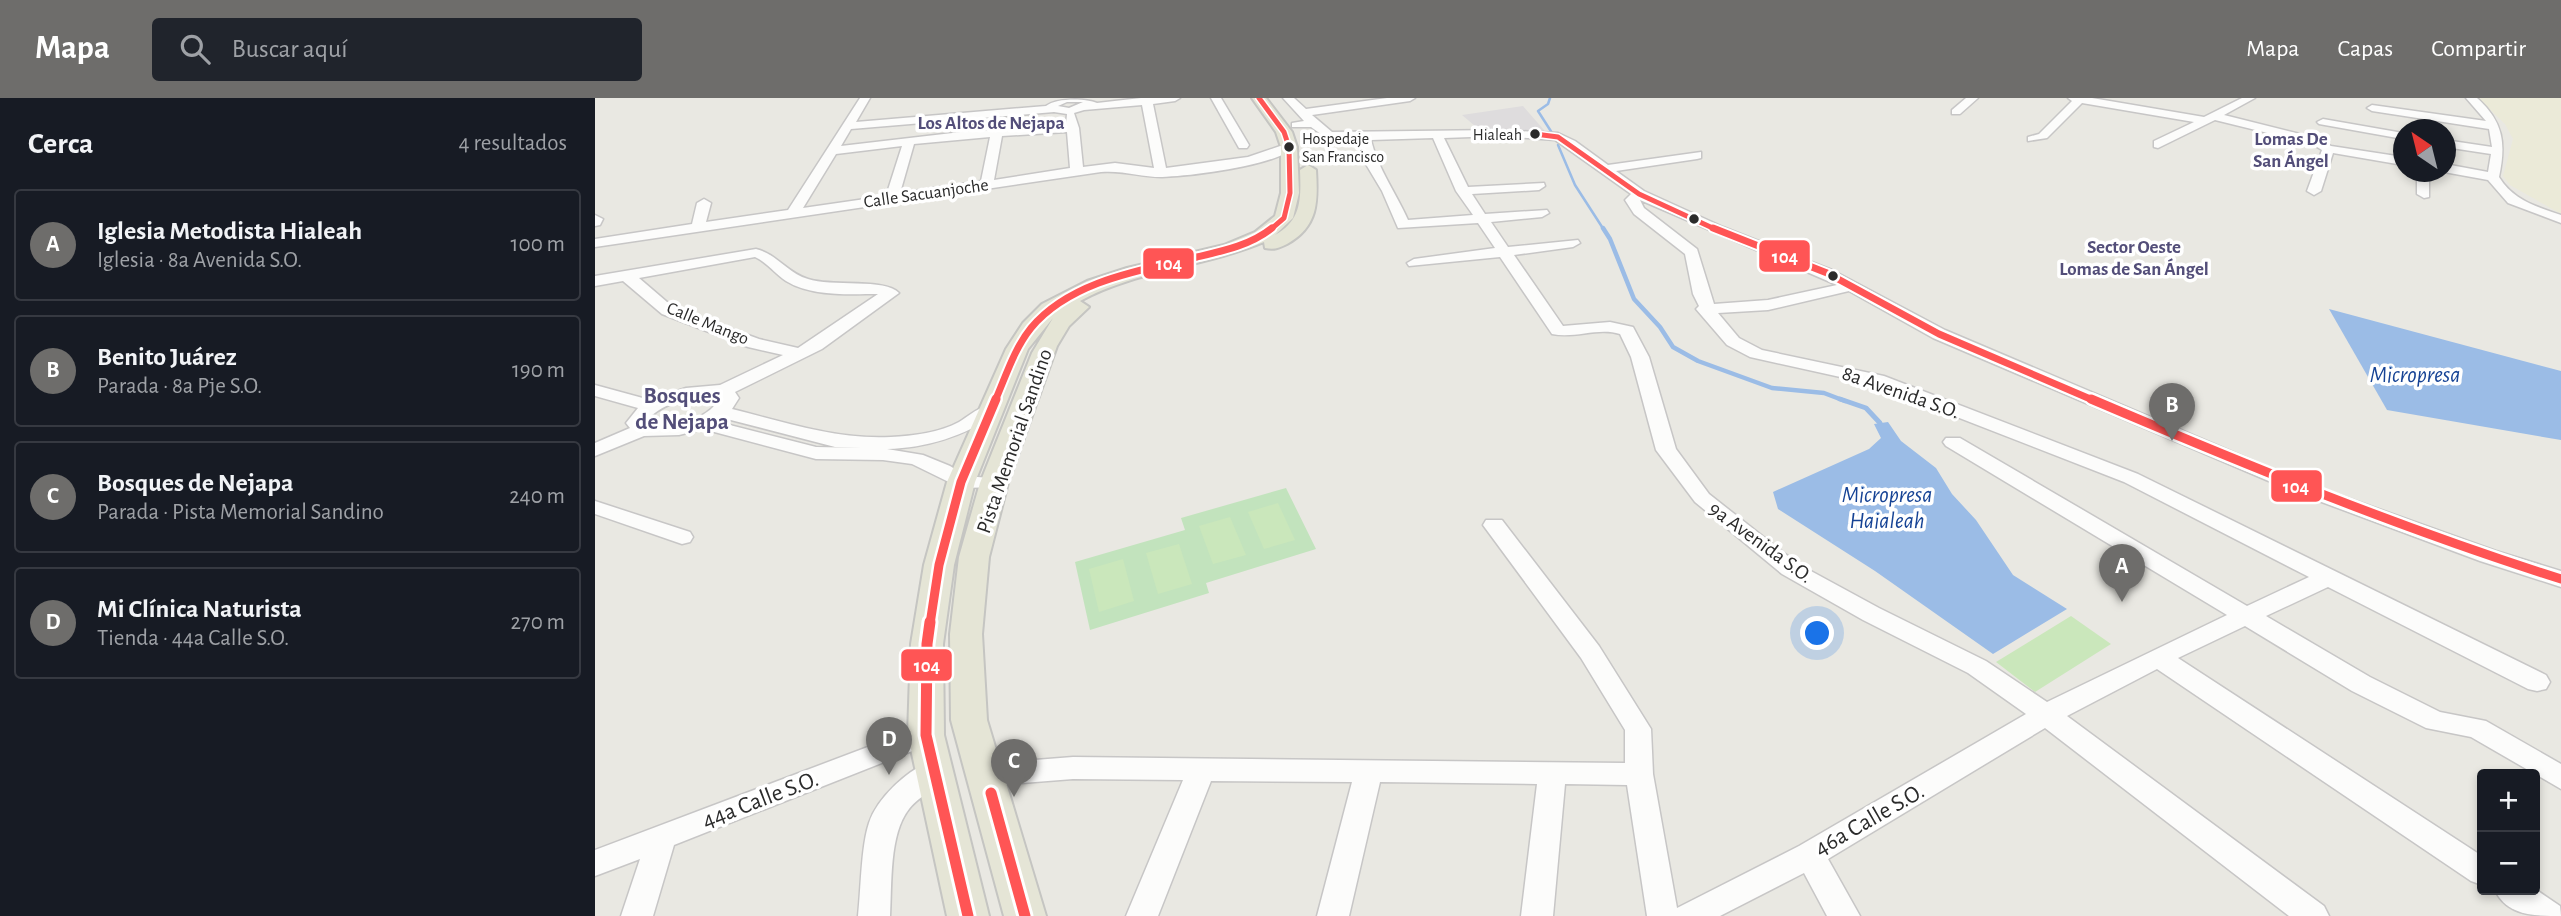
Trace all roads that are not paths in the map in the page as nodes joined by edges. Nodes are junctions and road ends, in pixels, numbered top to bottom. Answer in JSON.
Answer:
{"nodes":[{"id":1,"x":1121,"y":98,"type":"edge"},
{"id":2,"x":1175,"y":98,"type":"edge"},
{"id":3,"x":1216,"y":98,"type":"edge"},
{"id":4,"x":1288,"y":98,"type":"edge"},
{"id":5,"x":1410,"y":98,"type":"edge"},
{"id":6,"x":1973,"y":98,"type":"edge"},
{"id":7,"x":2250,"y":98,"type":"edge"},
{"id":8,"x":2471,"y":98,"type":"edge"},
{"id":9,"x":868,"y":99,"type":"edge"},
{"id":10,"x":1146,"y":99,"type":"edge"},
{"id":11,"x":2076,"y":99,"type":"edge"},
{"id":12,"x":1264,"y":101,"type":"edge"},
{"id":13,"x":1072,"y":102,"type":"edge"},
{"id":14,"x":1088,"y":103,"type":"junction"},
{"id":15,"x":2372,"y":108,"type":"dead end"},
{"id":16,"x":1956,"y":112,"type":"dead end"},
{"id":17,"x":2210,"y":118,"type":"junction"},
{"id":18,"x":1300,"y":119,"type":"junction"},
{"id":19,"x":2323,"y":122,"type":"dead end"},
{"id":20,"x":849,"y":123,"type":"junction"},
{"id":21,"x":2494,"y":126,"type":"junction"},
{"id":22,"x":1073,"y":128,"type":"junction"},
{"id":23,"x":997,"y":132,"type":"junction"},
{"id":24,"x":2393,"y":134,"type":"edge"},
{"id":25,"x":1437,"y":135,"type":"junction"},
{"id":26,"x":1364,"y":137,"type":"junction"},
{"id":27,"x":2032,"y":139,"type":"dead end"},
{"id":28,"x":909,"y":141,"type":"junction"},
{"id":29,"x":2158,"y":144,"type":"dead end"},
{"id":30,"x":1243,"y":145,"type":"dead end"},
{"id":31,"x":2456,"y":145,"type":"edge"},
{"id":32,"x":2328,"y":149,"type":"junction"},
{"id":33,"x":832,"y":150,"type":"junction"},
{"id":34,"x":1298,"y":151,"type":"junction"},
{"id":35,"x":2498,"y":152,"type":"junction"},
{"id":36,"x":1697,"y":155,"type":"dead end"},
{"id":37,"x":1158,"y":158,"type":"junction"},
{"id":38,"x":2393,"y":159,"type":"edge"},
{"id":39,"x":1113,"y":167,"type":"junction"},
{"id":40,"x":1606,"y":169,"type":"junction"},
{"id":41,"x":2456,"y":170,"type":"edge"},
{"id":42,"x":1077,"y":171,"type":"junction"},
{"id":43,"x":1161,"y":173,"type":"junction"},
{"id":44,"x":2493,"y":177,"type":"junction"},
{"id":45,"x":2423,"y":182,"type":"edge"},
{"id":46,"x":987,"y":184,"type":"junction"},
{"id":47,"x":1539,"y":186,"type":"dead end"},
{"id":48,"x":1463,"y":191,"type":"junction"},
{"id":49,"x":2313,"y":191,"type":"dead end"},
{"id":50,"x":1639,"y":194,"type":"junction"},
{"id":51,"x":2424,"y":194,"type":"dead end"},
{"id":52,"x":892,"y":198,"type":"junction"},
{"id":53,"x":704,"y":203,"type":"dead end"},
{"id":54,"x":794,"y":212,"type":"junction"},
{"id":55,"x":1542,"y":214,"type":"dead end"},
{"id":56,"x":1481,"y":218,"type":"junction"},
{"id":57,"x":2561,"y":219,"type":"edge"},
{"id":58,"x":698,"y":227,"type":"junction"},
{"id":59,"x":595,"y":243,"type":"edge"},
{"id":60,"x":1573,"y":243,"type":"dead end"},
{"id":61,"x":1506,"y":252,"type":"junction"},
{"id":62,"x":1415,"y":264,"type":"dead end"},
{"id":63,"x":626,"y":275,"type":"junction"},
{"id":64,"x":595,"y":281,"type":"edge"},
{"id":65,"x":1851,"y":286,"type":"junction"},
{"id":66,"x":1704,"y":309,"type":"junction"},
{"id":67,"x":799,"y":353,"type":"junction"},
{"id":68,"x":595,"y":390,"type":"edge"},
{"id":69,"x":723,"y":391,"type":"junction"},
{"id":70,"x":652,"y":406,"type":"junction"},
{"id":71,"x":991,"y":410,"type":"junction"},
{"id":72,"x":720,"y":412,"type":"junction"},
{"id":73,"x":701,"y":423,"type":"junction"},
{"id":74,"x":642,"y":430,"type":"junction"},
{"id":75,"x":1953,"y":442,"type":"dead end"},
{"id":76,"x":887,"y":448,"type":"junction"},
{"id":77,"x":595,"y":450,"type":"edge"},
{"id":78,"x":978,"y":483,"type":"junction"},
{"id":79,"x":595,"y":507,"type":"edge"},
{"id":80,"x":1494,"y":525,"type":"dead end"},
{"id":81,"x":682,"y":537,"type":"dead end"},
{"id":82,"x":2329,"y":577,"type":"junction"},
{"id":83,"x":2561,"y":579,"type":"edge"},
{"id":84,"x":2248,"y":615,"type":"junction"},
{"id":85,"x":2158,"y":657,"type":"junction"},
{"id":86,"x":2536,"y":682,"type":"dead end"},
{"id":87,"x":2046,"y":715,"type":"junction"},
{"id":88,"x":930,"y":753,"type":"junction"},
{"id":89,"x":1202,"y":769,"type":"junction"},
{"id":90,"x":1369,"y":771,"type":"junction"},
{"id":91,"x":1552,"y":773,"type":"junction"},
{"id":92,"x":1639,"y":774,"type":"junction"},
{"id":93,"x":986,"y":775,"type":"junction"},
{"id":94,"x":2561,"y":778,"type":"edge"},
{"id":95,"x":662,"y":836,"type":"junction"},
{"id":96,"x":1810,"y":855,"type":"junction"},
{"id":97,"x":595,"y":863,"type":"edge"},
{"id":98,"x":2477,"y":869,"type":"edge"},
{"id":99,"x":2518,"y":895,"type":"edge"},
{"id":100,"x":637,"y":916,"type":"edge"},
{"id":101,"x":874,"y":916,"type":"edge"},
{"id":102,"x":968,"y":916,"type":"edge"},
{"id":103,"x":1025,"y":916,"type":"edge"},
{"id":104,"x":1142,"y":916,"type":"edge"},
{"id":105,"x":1333,"y":916,"type":"edge"},
{"id":106,"x":1537,"y":916,"type":"edge"},
{"id":107,"x":1663,"y":916,"type":"edge"},
{"id":108,"x":1689,"y":916,"type":"edge"},
{"id":109,"x":1844,"y":916,"type":"edge"},
{"id":110,"x":2313,"y":916,"type":"edge"},
{"id":111,"x":2549,"y":916,"type":"edge"}],
"edges":[{"from":1,"to":14,"type":"street"},
{"from":2,"to":10,"type":"street"},
{"from":3,"to":30,"type":"street"},
{"from":4,"to":18,"type":"street"},
{"from":5,"to":18,"type":"street"},
{"from":6,"to":16,"type":"street"},
{"from":7,"to":17,"type":"street"},
{"from":8,"to":21,"type":"street"},
{"from":9,"to":20,"type":"street"},
{"from":10,"to":14,"type":"street"},
{"from":10,"to":37,"type":"street"},
{"from":11,"to":17,"type":"street"},
{"from":11,"to":27,"type":"street"},
{"from":12,"to":18,"type":"main road"},
{"from":12,"to":34,"type":"main road","name":"Pista Memorial Sandino"},
{"from":13,"to":14,"type":"street"},
{"from":13,"to":20,"type":"street"},
{"from":13,"to":22,"type":"street"},
{"from":15,"to":21,"type":"street"},
{"from":17,"to":29,"type":"street"},
{"from":17,"to":32,"type":"street"},
{"from":18,"to":26,"type":"street"},
{"from":18,"to":34,"type":"main road"},
{"from":19,"to":24,"type":"street"},
{"from":20,"to":33,"type":"street"},
{"from":21,"to":35,"type":"street"},
{"from":22,"to":23,"type":"street"},
{"from":22,"to":42,"type":"street"},
{"from":23,"to":28,"type":"street"},
{"from":23,"to":46,"type":"street"},
{"from":25,"to":26,"type":"street"},
{"from":25,"to":40,"type":"street"},
{"from":25,"to":48,"type":"street"},
{"from":26,"to":56,"type":"street"},
{"from":28,"to":33,"type":"street"},
{"from":28,"to":52,"type":"street"},
{"from":31,"to":35,"type":"street"},
{"from":32,"to":38,"type":"street"},
{"from":32,"to":49,"type":"street"},
{"from":33,"to":54,"type":"street"},
{"from":34,"to":43,"type":"street","name":"Calle Sacuanjoche"},
{"from":34,"to":71,"type":"main road","name":"Pista Memorial Sandino"},
{"from":34,"to":78,"type":"main road","name":"Pista Memorial Sandino"},
{"from":35,"to":44,"type":"street"},
{"from":36,"to":40,"type":"street"},
{"from":37,"to":39,"type":"street"},
{"from":37,"to":43,"type":"street"},
{"from":39,"to":42,"type":"street","name":"Calle Sacuanjoche"},
{"from":39,"to":43,"type":"street","name":"Calle Sacuanjoche"},
{"from":40,"to":50,"type":"street"},
{"from":41,"to":44,"type":"street"},
{"from":42,"to":46,"type":"street","name":"Calle Sacuanjoche"},
{"from":44,"to":57,"type":"street"},
{"from":45,"to":51,"type":"street"},
{"from":46,"to":52,"type":"street","name":"Calle Sacuanjoche"},
{"from":47,"to":48,"type":"street"},
{"from":48,"to":56,"type":"street"},
{"from":50,"to":65,"type":"street"},
{"from":50,"to":66,"type":"street","name":"8a Avenida S.O."},
{"from":52,"to":54,"type":"street","name":"Calle Sacuanjoche"},
{"from":53,"to":58,"type":"street"},
{"from":54,"to":58,"type":"street","name":"Calle Sacuanjoche"},
{"from":55,"to":56,"type":"street"},
{"from":56,"to":61,"type":"street"},
{"from":58,"to":59,"type":"street","name":"Calle Sacuanjoche"},
{"from":60,"to":61,"type":"street"},
{"from":61,"to":62,"type":"street"},
{"from":61,"to":87,"type":"street","name":"9a Avenida S.O."},
{"from":63,"to":64,"type":"street"},
{"from":63,"to":67,"type":"street","name":"Calle Mango"},
{"from":63,"to":67,"type":"street"},
{"from":65,"to":66,"type":"street"},
{"from":65,"to":83,"type":"street"},
{"from":66,"to":82,"type":"street","name":"8a Avenida S.O."},
{"from":67,"to":69,"type":"street"},
{"from":68,"to":70,"type":"street"},
{"from":69,"to":70,"type":"street"},
{"from":69,"to":72,"type":"street"},
{"from":70,"to":74,"type":"street"},
{"from":71,"to":76,"type":"street"},
{"from":71,"to":78,"type":"main road","name":"Pista Memorial Sandino"},
{"from":72,"to":73,"type":"street"},
{"from":72,"to":76,"type":"street"},
{"from":73,"to":74,"type":"street"},
{"from":73,"to":76,"type":"street"},
{"from":74,"to":77,"type":"street"},
{"from":75,"to":84,"type":"street"},
{"from":76,"to":78,"type":"street"},
{"from":78,"to":88,"type":"main road","name":"Pista Memorial Sandino"},
{"from":78,"to":93,"type":"main road","name":"Pista Memorial Sandino"},
{"from":79,"to":81,"type":"street"},
{"from":80,"to":92,"type":"street"},
{"from":82,"to":84,"type":"street","name":"46a Calle S.O."},
{"from":82,"to":86,"type":"street","name":"8a Avenida S.O."},
{"from":84,"to":85,"type":"street","name":"46a Calle S.O."},
{"from":84,"to":94,"type":"street"},
{"from":85,"to":87,"type":"street","name":"46a Calle S.O."},
{"from":85,"to":98,"type":"street"},
{"from":87,"to":96,"type":"street","name":"46a Calle S.O."},
{"from":87,"to":110,"type":"street"},
{"from":88,"to":95,"type":"street","name":"44a Calle S.O."},
{"from":88,"to":101,"type":"street"},
{"from":88,"to":102,"type":"main road","name":"Pista Memorial Sandino"},
{"from":89,"to":90,"type":"street"},
{"from":89,"to":93,"type":"street"},
{"from":89,"to":104,"type":"street"},
{"from":90,"to":91,"type":"street"},
{"from":90,"to":105,"type":"street"},
{"from":91,"to":92,"type":"street"},
{"from":91,"to":106,"type":"street"},
{"from":92,"to":107,"type":"street"},
{"from":93,"to":103,"type":"main road","name":"Pista Memorial Sandino"},
{"from":95,"to":97,"type":"street","name":"44a Calle S.O."},
{"from":95,"to":100,"type":"street"},
{"from":96,"to":108,"type":"street","name":"46a Calle S.O."},
{"from":96,"to":109,"type":"street"},
{"from":99,"to":111,"type":"street"}]}
